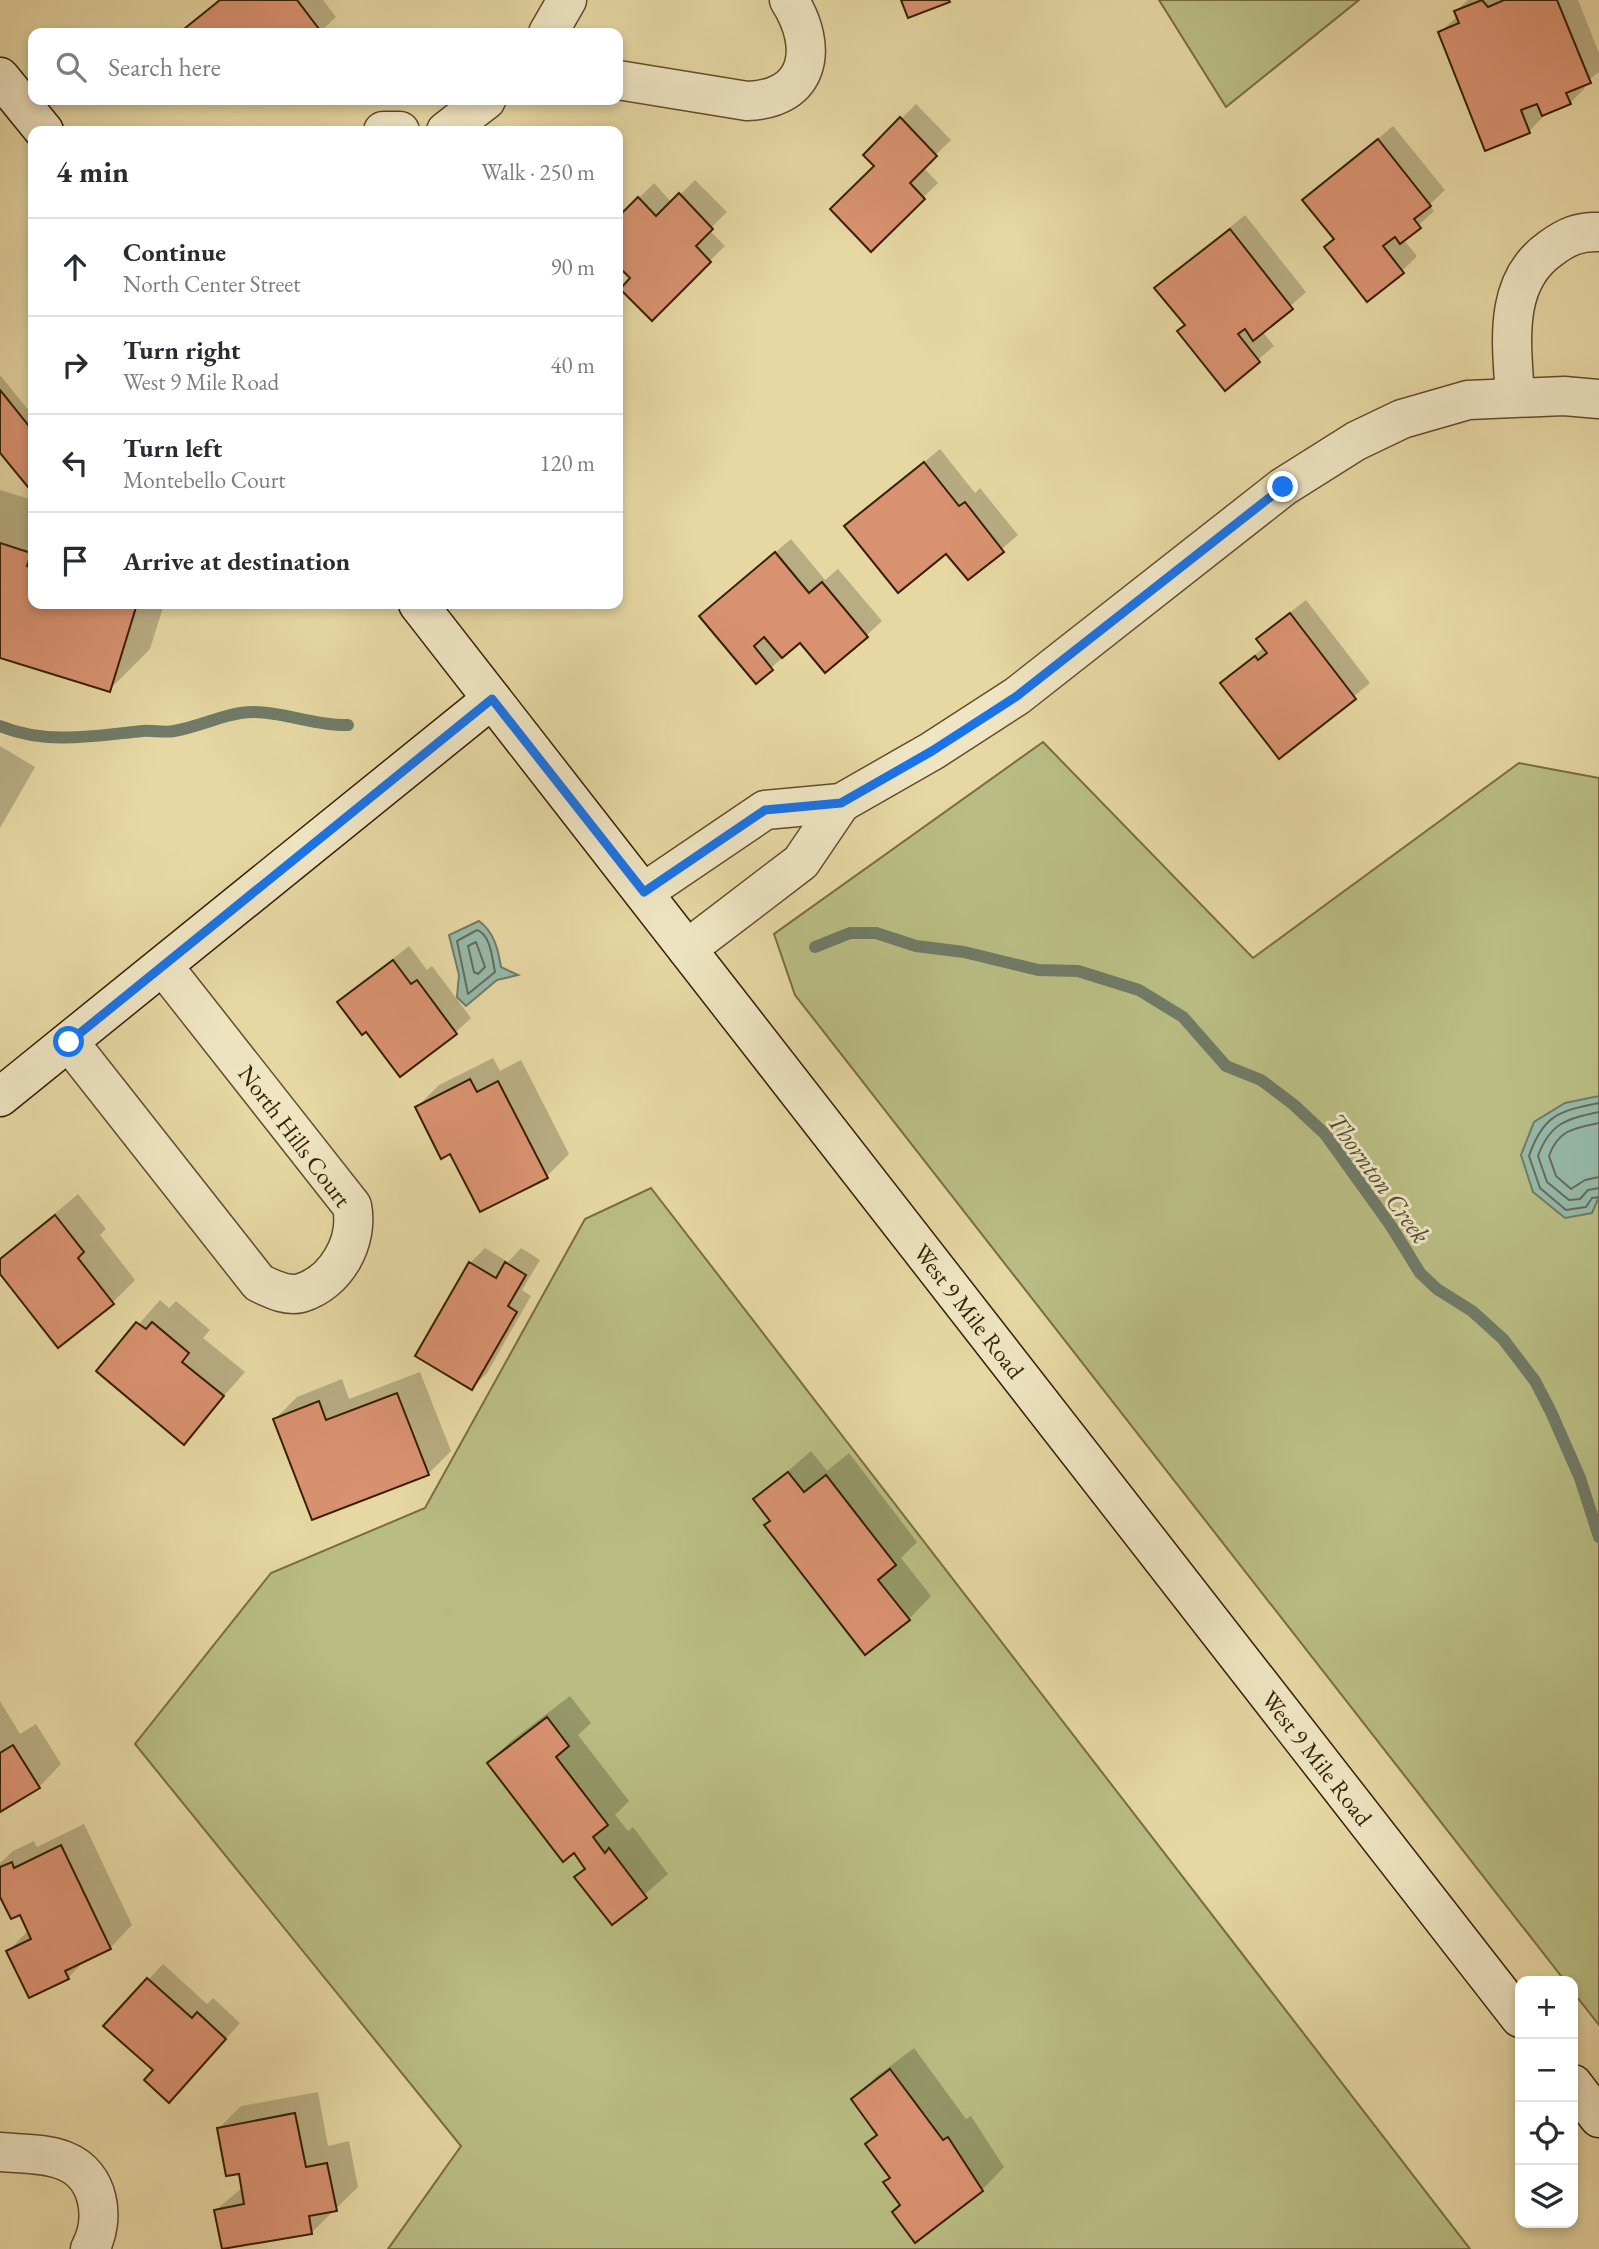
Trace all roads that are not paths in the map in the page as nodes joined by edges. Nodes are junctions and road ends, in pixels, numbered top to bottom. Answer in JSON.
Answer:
{"nodes":[{"id":1,"x":566,"y":0,"type":"edge"},
{"id":2,"x":789,"y":0,"type":"edge"},
{"id":3,"x":551,"y":28,"type":"edge"},
{"id":4,"x":0,"y":77,"type":"edge"},
{"id":5,"x":623,"y":81,"type":"edge"},
{"id":6,"x":480,"y":105,"type":"edge"},
{"id":7,"x":40,"y":126,"type":"edge"},
{"id":8,"x":452,"y":126,"type":"edge"},
{"id":9,"x":1599,"y":232,"type":"edge"},
{"id":10,"x":1514,"y":397,"type":"junction"},
{"id":11,"x":1599,"y":399,"type":"edge"},
{"id":12,"x":422,"y":609,"type":"edge"},
{"id":13,"x":492,"y":699,"type":"junction"},
{"id":14,"x":841,"y":803,"type":"junction"},
{"id":15,"x":644,"y":892,"type":"junction"},
{"id":16,"x":687,"y":949,"type":"junction"},
{"id":17,"x":163,"y":966,"type":"junction"},
{"id":18,"x":69,"y":1042,"type":"junction"},
{"id":19,"x":0,"y":1097,"type":"edge"},
{"id":20,"x":1515,"y":2012,"type":"edge"},
{"id":21,"x":1578,"y":2091,"type":"edge"},
{"id":22,"x":1599,"y":2118,"type":"edge"},
{"id":23,"x":0,"y":2152,"type":"edge"},
{"id":24,"x":90,"y":2249,"type":"edge"}],
"edges":[{"from":1,"to":3,"type":"street"},
{"from":2,"to":5,"type":"street"},
{"from":4,"to":7,"type":"street"},
{"from":6,"to":8,"type":"street"},
{"from":9,"to":10,"type":"street"},
{"from":10,"to":11,"type":"street"},
{"from":10,"to":14,"type":"street"},
{"from":12,"to":13,"type":"street","name":"West 9 Mile Road"},
{"from":13,"to":15,"type":"street","name":"West 9 Mile Road"},
{"from":13,"to":17,"type":"street"},
{"from":14,"to":15,"type":"street"},
{"from":14,"to":16,"type":"street"},
{"from":15,"to":16,"type":"street","name":"West 9 Mile Road"},
{"from":16,"to":20,"type":"street","name":"West 9 Mile Road"},
{"from":17,"to":18,"type":"street"},
{"from":17,"to":18,"type":"street","name":"North Hills Court"},
{"from":18,"to":19,"type":"street"},
{"from":21,"to":22,"type":"street"},
{"from":23,"to":24,"type":"street"}]}
